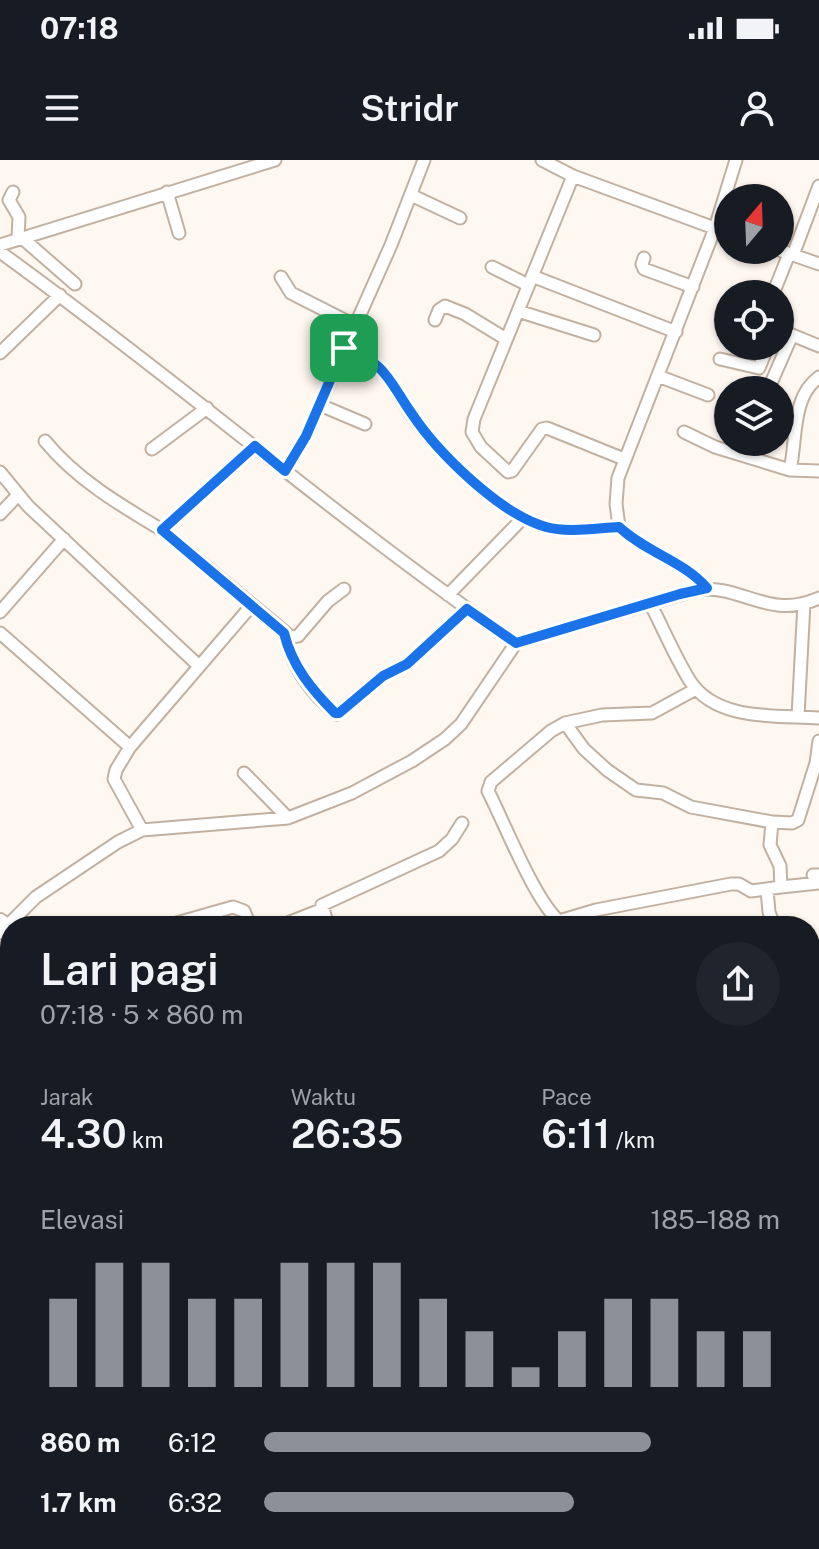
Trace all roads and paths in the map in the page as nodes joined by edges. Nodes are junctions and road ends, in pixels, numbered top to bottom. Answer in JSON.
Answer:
{"nodes":[{"id":1,"x":275,"y":160,"type":"edge"},
{"id":2,"x":424,"y":160,"type":"edge"},
{"id":3,"x":542,"y":160,"type":"edge"},
{"id":4,"x":736,"y":160,"type":"edge"},
{"id":5,"x":573,"y":176,"type":"junction"},
{"id":6,"x":729,"y":184,"type":"edge"},
{"id":7,"x":819,"y":186,"type":"edge"},
{"id":8,"x":13,"y":192,"type":"dead end"},
{"id":9,"x":167,"y":192,"type":"junction"},
{"id":10,"x":411,"y":195,"type":"junction"},
{"id":11,"x":460,"y":218,"type":"dead end"},
{"id":12,"x":714,"y":228,"type":"edge"},
{"id":13,"x":714,"y":231,"type":"edge"},
{"id":14,"x":179,"y":233,"type":"dead end"},
{"id":15,"x":20,"y":237,"type":"junction"},
{"id":16,"x":794,"y":238,"type":"edge"},
{"id":17,"x":0,"y":245,"type":"edge"},
{"id":18,"x":0,"y":252,"type":"edge"},
{"id":19,"x":794,"y":255,"type":"edge"},
{"id":20,"x":644,"y":258,"type":"dead end"},
{"id":21,"x":819,"y":264,"type":"edge"},
{"id":22,"x":492,"y":267,"type":"dead end"},
{"id":23,"x":281,"y":277,"type":"dead end"},
{"id":24,"x":530,"y":280,"type":"junction"},
{"id":25,"x":75,"y":284,"type":"dead end"},
{"id":26,"x":693,"y":287,"type":"junction"},
{"id":27,"x":60,"y":295,"type":"junction"},
{"id":28,"x":518,"y":311,"type":"junction"},
{"id":29,"x":435,"y":320,"type":"dead end"},
{"id":30,"x":354,"y":325,"type":"junction"},
{"id":31,"x":676,"y":332,"type":"junction"},
{"id":32,"x":594,"y":335,"type":"dead end"},
{"id":33,"x":794,"y":336,"type":"edge"},
{"id":34,"x":506,"y":339,"type":"junction"},
{"id":35,"x":819,"y":346,"type":"edge"},
{"id":36,"x":344,"y":348,"type":"junction"},
{"id":37,"x":0,"y":353,"type":"edge"},
{"id":38,"x":724,"y":360,"type":"edge"},
{"id":39,"x":762,"y":360,"type":"edge"},
{"id":40,"x":658,"y":376,"type":"junction"},
{"id":41,"x":819,"y":377,"type":"edge"},
{"id":42,"x":708,"y":395,"type":"dead end"},
{"id":43,"x":320,"y":405,"type":"junction"},
{"id":44,"x":207,"y":408,"type":"junction"},
{"id":45,"x":365,"y":424,"type":"dead end"},
{"id":46,"x":684,"y":432,"type":"dead end"},
{"id":47,"x":45,"y":441,"type":"dead end"},
{"id":48,"x":255,"y":446,"type":"junction"},
{"id":49,"x":714,"y":446,"type":"edge"},
{"id":50,"x":152,"y":449,"type":"dead end"},
{"id":51,"x":743,"y":456,"type":"edge"},
{"id":52,"x":624,"y":459,"type":"junction"},
{"id":53,"x":790,"y":470,"type":"junction"},
{"id":54,"x":285,"y":471,"type":"junction"},
{"id":55,"x":819,"y":471,"type":"edge"},
{"id":56,"x":0,"y":472,"type":"edge"},
{"id":57,"x":18,"y":495,"type":"junction"},
{"id":58,"x":0,"y":514,"type":"edge"},
{"id":59,"x":523,"y":518,"type":"junction"},
{"id":60,"x":619,"y":527,"type":"junction"},
{"id":61,"x":162,"y":530,"type":"junction"},
{"id":62,"x":64,"y":539,"type":"junction"},
{"id":63,"x":707,"y":588,"type":"junction"},
{"id":64,"x":344,"y":589,"type":"dead end"},
{"id":65,"x":448,"y":595,"type":"junction"},
{"id":66,"x":819,"y":598,"type":"edge"},
{"id":67,"x":650,"y":603,"type":"junction"},
{"id":68,"x":804,"y":603,"type":"junction"},
{"id":69,"x":252,"y":605,"type":"junction"},
{"id":70,"x":467,"y":609,"type":"junction"},
{"id":71,"x":0,"y":612,"type":"edge"},
{"id":72,"x":0,"y":633,"type":"edge"},
{"id":73,"x":284,"y":633,"type":"junction"},
{"id":74,"x":516,"y":643,"type":"junction"},
{"id":75,"x":199,"y":666,"type":"junction"},
{"id":76,"x":696,"y":689,"type":"junction"},
{"id":77,"x":798,"y":716,"type":"junction"},
{"id":78,"x":819,"y":718,"type":"edge"},
{"id":79,"x":565,"y":723,"type":"junction"},
{"id":80,"x":819,"y":741,"type":"edge"},
{"id":81,"x":130,"y":747,"type":"junction"},
{"id":82,"x":244,"y":773,"type":"dead end"},
{"id":83,"x":288,"y":818,"type":"junction"},
{"id":84,"x":772,"y":822,"type":"junction"},
{"id":85,"x":462,"y":823,"type":"dead end"},
{"id":86,"x":142,"y":830,"type":"junction"},
{"id":87,"x":817,"y":877,"type":"edge"},
{"id":88,"x":781,"y":887,"type":"junction"},
{"id":89,"x":767,"y":890,"type":"junction"},
{"id":90,"x":323,"y":909,"type":"junction"},
{"id":91,"x":17,"y":916,"type":"edge"},
{"id":92,"x":201,"y":916,"type":"edge"},
{"id":93,"x":246,"y":916,"type":"edge"},
{"id":94,"x":305,"y":916,"type":"edge"},
{"id":95,"x":325,"y":916,"type":"edge"},
{"id":96,"x":555,"y":916,"type":"edge"},
{"id":97,"x":577,"y":916,"type":"edge"},
{"id":98,"x":770,"y":916,"type":"edge"}],
"edges":[{"from":1,"to":9,"type":"street"},
{"from":2,"to":10,"type":"street"},
{"from":3,"to":5,"type":"street"},
{"from":4,"to":6,"type":"street"},
{"from":5,"to":12,"type":"street"},
{"from":5,"to":24,"type":"street"},
{"from":7,"to":16,"type":"street"},
{"from":8,"to":15,"type":"street"},
{"from":9,"to":14,"type":"street"},
{"from":9,"to":15,"type":"street"},
{"from":10,"to":11,"type":"street"},
{"from":10,"to":30,"type":"street"},
{"from":13,"to":26,"type":"street"},
{"from":15,"to":17,"type":"street"},
{"from":15,"to":25,"type":"street"},
{"from":18,"to":27,"type":"street"},
{"from":19,"to":21,"type":"street"},
{"from":20,"to":26,"type":"street"},
{"from":22,"to":24,"type":"street"},
{"from":23,"to":30,"type":"street"},
{"from":24,"to":28,"type":"street"},
{"from":24,"to":31,"type":"street"},
{"from":26,"to":31,"type":"street"},
{"from":27,"to":37,"type":"street"},
{"from":27,"to":44,"type":"street"},
{"from":28,"to":32,"type":"street"},
{"from":28,"to":34,"type":"street"},
{"from":29,"to":34,"type":"street"},
{"from":30,"to":36,"type":"street"},
{"from":31,"to":40,"type":"street"},
{"from":33,"to":35,"type":"street"},
{"from":34,"to":52,"type":"street"},
{"from":36,"to":43,"type":"street"},
{"from":36,"to":59,"type":"street"},
{"from":38,"to":39,"type":"street"},
{"from":40,"to":42,"type":"street"},
{"from":40,"to":52,"type":"street"},
{"from":41,"to":53,"type":"street"},
{"from":43,"to":45,"type":"street"},
{"from":43,"to":54,"type":"street"},
{"from":44,"to":48,"type":"street"},
{"from":44,"to":50,"type":"street"},
{"from":46,"to":49,"type":"street"},
{"from":47,"to":61,"type":"street"},
{"from":48,"to":54,"type":"street"},
{"from":48,"to":61,"type":"street"},
{"from":51,"to":53,"type":"street"},
{"from":52,"to":60,"type":"street"},
{"from":53,"to":55,"type":"street"},
{"from":54,"to":65,"type":"street"},
{"from":56,"to":57,"type":"street"},
{"from":57,"to":58,"type":"street"},
{"from":57,"to":62,"type":"street"},
{"from":59,"to":60,"type":"street"},
{"from":59,"to":65,"type":"street"},
{"from":60,"to":63,"type":"street"},
{"from":61,"to":69,"type":"street"},
{"from":62,"to":71,"type":"street"},
{"from":62,"to":75,"type":"street"},
{"from":63,"to":67,"type":"street"},
{"from":63,"to":68,"type":"street"},
{"from":64,"to":73,"type":"street"},
{"from":65,"to":70,"type":"street"},
{"from":66,"to":68,"type":"street"},
{"from":67,"to":74,"type":"street"},
{"from":67,"to":76,"type":"street"},
{"from":68,"to":77,"type":"street"},
{"from":69,"to":73,"type":"street"},
{"from":69,"to":75,"type":"street"},
{"from":70,"to":73,"type":"street"},
{"from":70,"to":74,"type":"street"},
{"from":72,"to":81,"type":"street"},
{"from":74,"to":83,"type":"street"},
{"from":75,"to":81,"type":"street"},
{"from":76,"to":77,"type":"street"},
{"from":76,"to":79,"type":"street"},
{"from":77,"to":78,"type":"street"},
{"from":79,"to":84,"type":"street"},
{"from":79,"to":96,"type":"street"},
{"from":80,"to":84,"type":"street"},
{"from":81,"to":86,"type":"street"},
{"from":82,"to":83,"type":"street"},
{"from":83,"to":86,"type":"street"},
{"from":84,"to":88,"type":"street"},
{"from":85,"to":90,"type":"street"},
{"from":86,"to":91,"type":"street"},
{"from":87,"to":88,"type":"street"},
{"from":88,"to":89,"type":"street"},
{"from":89,"to":97,"type":"street"},
{"from":89,"to":98,"type":"street"},
{"from":90,"to":94,"type":"street"},
{"from":90,"to":95,"type":"street"},
{"from":92,"to":93,"type":"street"}]}
